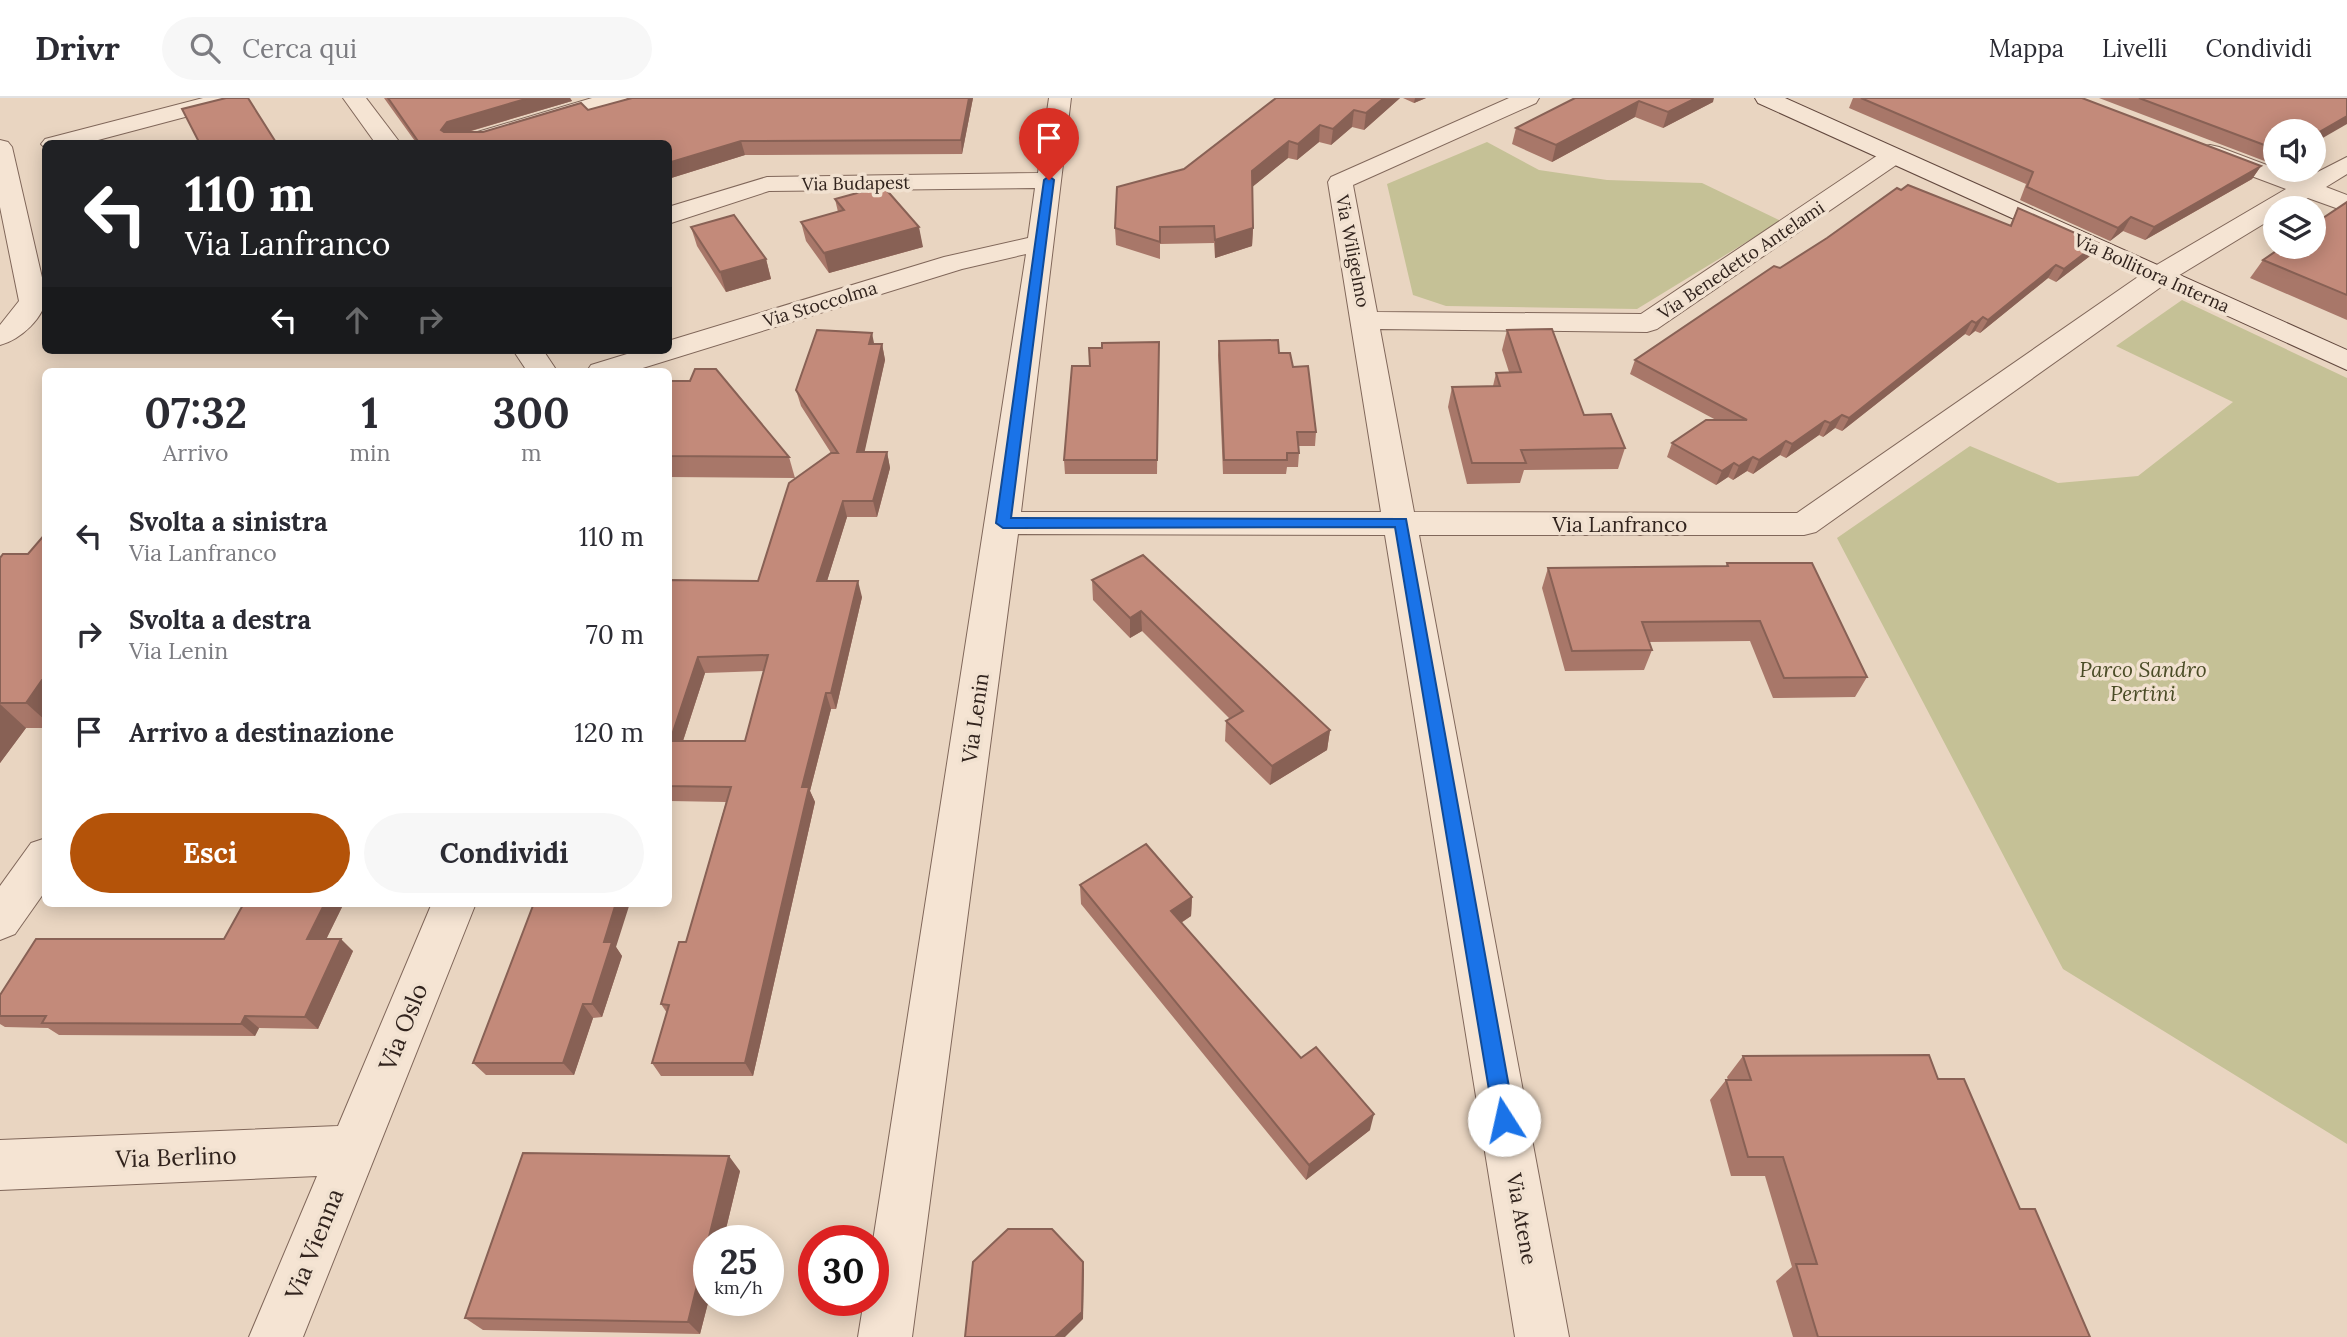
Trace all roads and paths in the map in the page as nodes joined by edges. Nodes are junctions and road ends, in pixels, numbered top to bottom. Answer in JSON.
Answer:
{"nodes":[{"id":1,"x":230,"y":98,"type":"edge"},
{"id":2,"x":354,"y":98,"type":"edge"},
{"id":3,"x":616,"y":98,"type":"edge"},
{"id":4,"x":1060,"y":98,"type":"edge"},
{"id":5,"x":1528,"y":98,"type":"edge"},
{"id":6,"x":1766,"y":98,"type":"edge"},
{"id":7,"x":63,"y":140,"type":"edge"},
{"id":8,"x":386,"y":140,"type":"edge"},
{"id":9,"x":475,"y":140,"type":"edge"},
{"id":10,"x":2188,"y":143,"type":"edge"},
{"id":11,"x":27,"y":149,"type":"edge"},
{"id":12,"x":1893,"y":156,"type":"junction"},
{"id":13,"x":2347,"y":164,"type":"edge"},
{"id":14,"x":1049,"y":180,"type":"junction"},
{"id":15,"x":2307,"y":190,"type":"junction"},
{"id":16,"x":2347,"y":204,"type":"edge"},
{"id":17,"x":672,"y":215,"type":"edge"},
{"id":18,"x":1041,"y":243,"type":"junction"},
{"id":19,"x":2158,"y":276,"type":"junction"},
{"id":20,"x":1366,"y":320,"type":"junction"},
{"id":21,"x":0,"y":336,"type":"edge"},
{"id":22,"x":672,"y":350,"type":"edge"},
{"id":23,"x":657,"y":354,"type":"edge"},
{"id":24,"x":2347,"y":361,"type":"edge"},
{"id":25,"x":612,"y":368,"type":"edge"},
{"id":26,"x":1003,"y":523,"type":"junction"},
{"id":27,"x":1401,"y":523,"type":"junction"},
{"id":28,"x":42,"y":861,"type":"edge"},
{"id":29,"x":452,"y":907,"type":"edge"},
{"id":30,"x":0,"y":921,"type":"edge"},
{"id":31,"x":352,"y":1150,"type":"junction"},
{"id":32,"x":0,"y":1165,"type":"edge"},
{"id":33,"x":276,"y":1337,"type":"edge"},
{"id":34,"x":885,"y":1337,"type":"edge"},
{"id":35,"x":1542,"y":1337,"type":"edge"}],
"edges":[{"from":1,"to":7,"type":"street"},
{"from":2,"to":8,"type":"street"},
{"from":3,"to":9,"type":"street"},
{"from":4,"to":14,"type":"street","name":"Via Lenin"},
{"from":5,"to":20,"type":"street","name":"Via Wiligelmo"},
{"from":6,"to":12,"type":"street","name":"Via Bollitora Interna"},
{"from":10,"to":15,"type":"street"},
{"from":11,"to":21,"type":"street"},
{"from":12,"to":19,"type":"street","name":"Via Bollitora Interna"},
{"from":12,"to":20,"type":"street","name":"Via Benedetto Antelami"},
{"from":13,"to":15,"type":"street","name":"Via Lanfranco"},
{"from":14,"to":17,"type":"street","name":"Via Budapest"},
{"from":14,"to":18,"type":"street","name":"Via Lenin"},
{"from":15,"to":16,"type":"street"},
{"from":15,"to":19,"type":"street","name":"Via Lanfranco"},
{"from":18,"to":22,"type":"street","name":"Via Stoccolma"},
{"from":18,"to":26,"type":"street","name":"Via Lenin"},
{"from":19,"to":24,"type":"street","name":"Via Bollitora Interna"},
{"from":19,"to":27,"type":"street","name":"Via Lanfranco"},
{"from":20,"to":27,"type":"street","name":"Via Wiligelmo"},
{"from":23,"to":25,"type":"street","name":"Via Stoccolma"},
{"from":26,"to":27,"type":"street","name":"Via Lanfranco"},
{"from":26,"to":34,"type":"street","name":"Via Lenin"},
{"from":27,"to":35,"type":"street","name":"Via Atene"},
{"from":28,"to":30,"type":"street"},
{"from":29,"to":31,"type":"street","name":"Via Oslo"},
{"from":31,"to":32,"type":"street","name":"Via Berlino"},
{"from":31,"to":33,"type":"street","name":"Via Vienna"}]}
